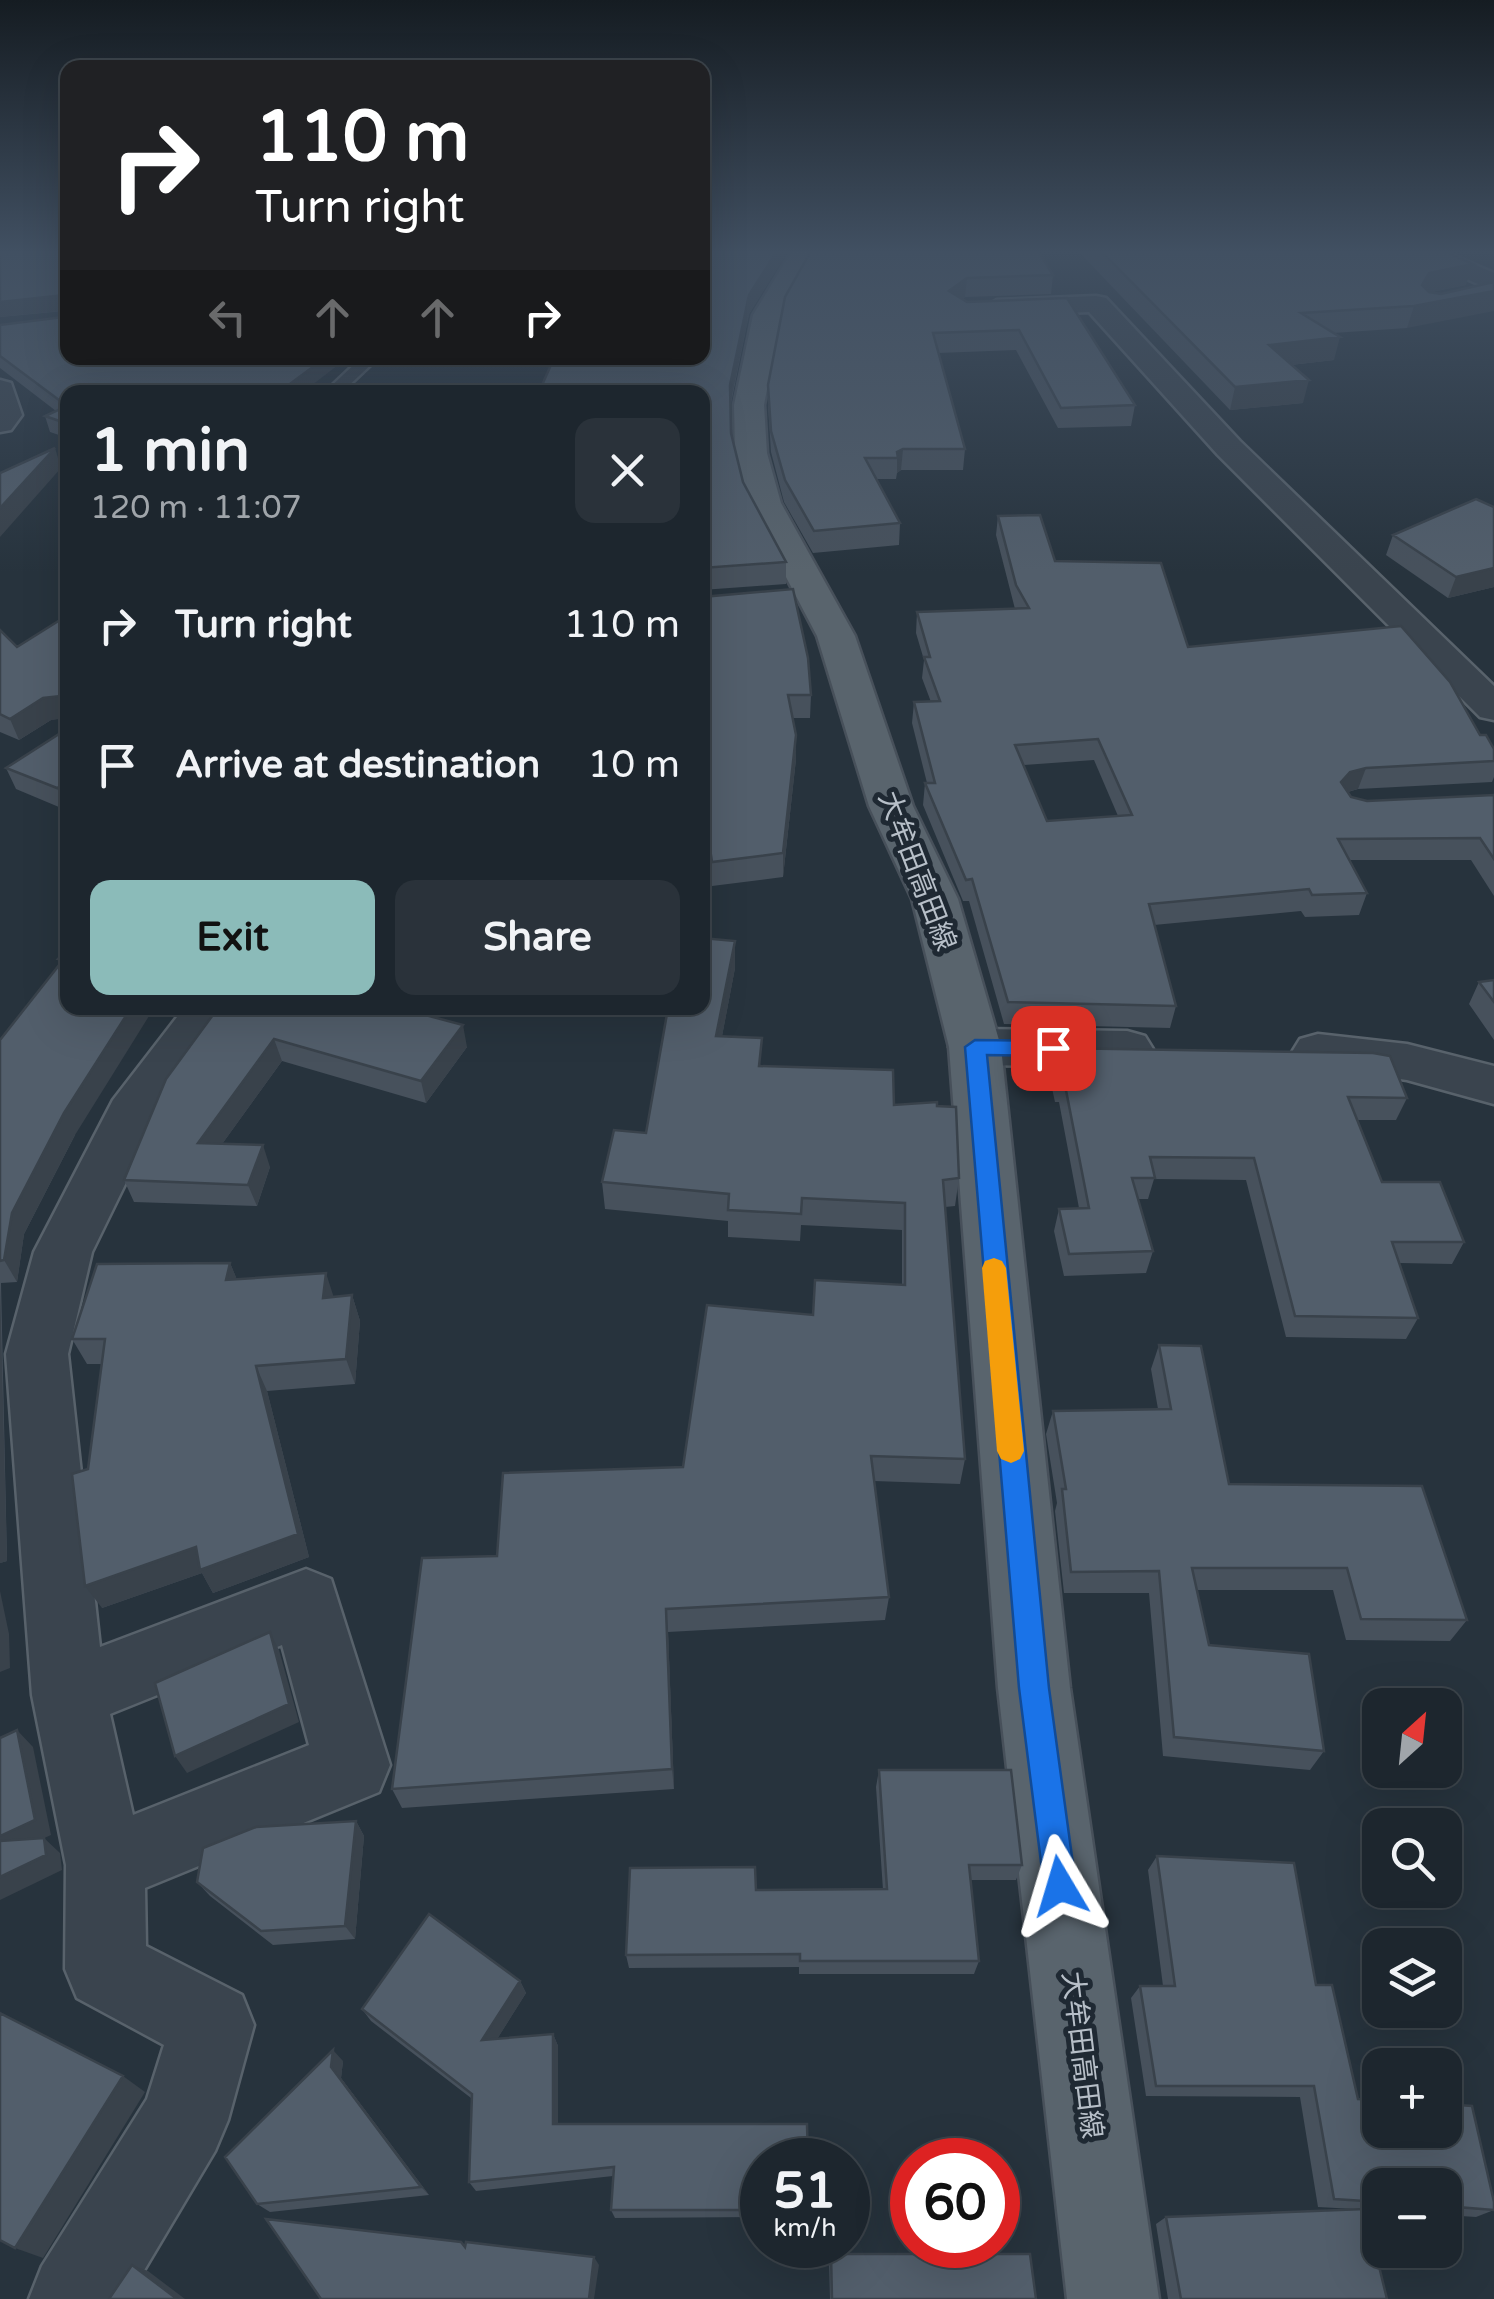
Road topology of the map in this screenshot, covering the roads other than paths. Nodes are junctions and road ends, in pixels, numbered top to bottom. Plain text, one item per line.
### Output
1 (758, 358) edge
2 (1146, 358) edge
3 (362, 365) edge
4 (341, 385) edge
5 (0, 389) edge
6 (0, 423) edge
7 (1494, 708) edge
8 (206, 1015) edge
9 (975, 1047) junction
10 (1170, 1050) edge
11 (1267, 1052) edge
12 (1494, 1086) edge
13 (18, 1358) edge
14 (69, 1694) junction
15 (105, 1865) junction
16 (76, 2299) edge
17 (1113, 2299) edge

1 - 9 main road, 大牟田高田線
2 - 7 street
3 - 4 lane
5 - 6 street
8 - 13 street
9 - 10 street
9 - 17 main road, 大牟田高田線
11 - 12 street
13 - 14 street
14 - 15 street
14 - 15 street
15 - 16 street

